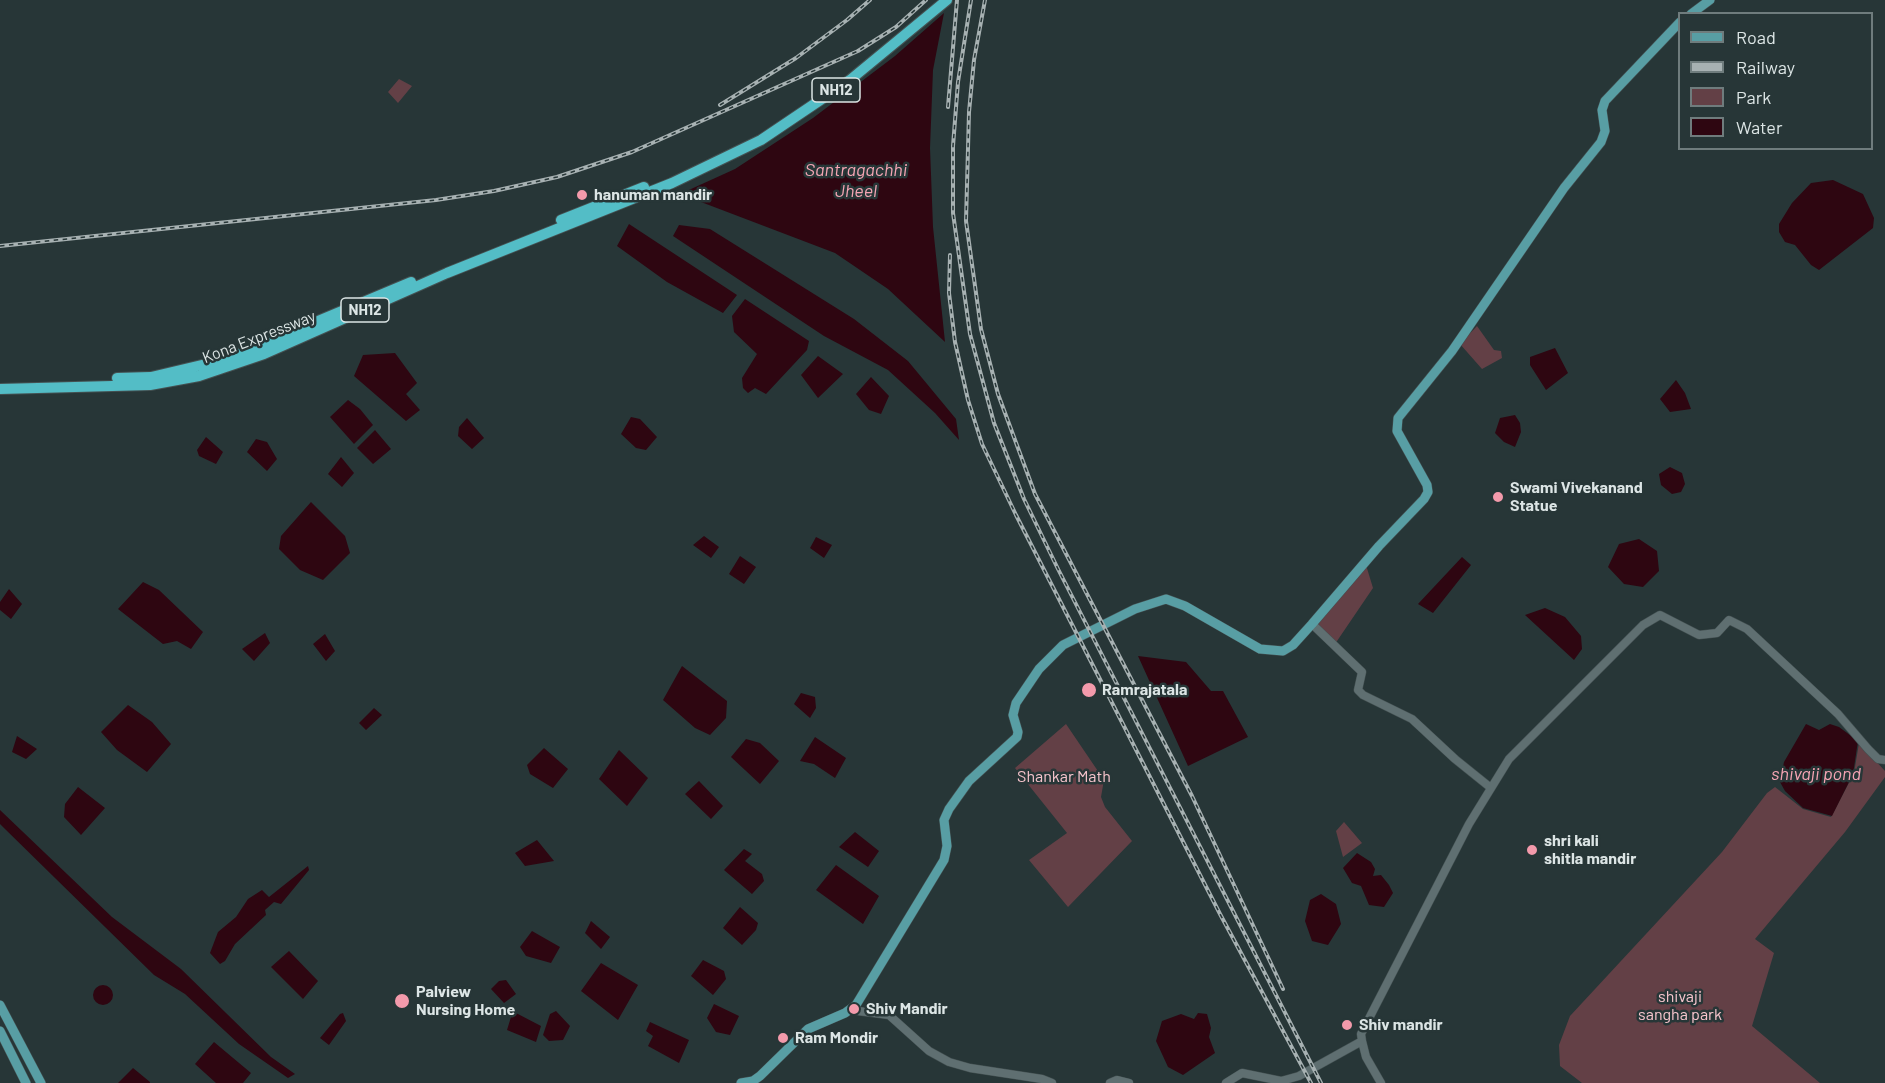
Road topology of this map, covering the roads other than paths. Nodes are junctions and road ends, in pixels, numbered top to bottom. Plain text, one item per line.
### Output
1 (947, 0) edge
2 (1710, 0) edge
3 (1694, 12) edge
4 (1678, 24) edge
5 (713, 163) junction
6 (0, 383) edge
7 (0, 389) edge
8 (1312, 624) junction
9 (1885, 760) edge
10 (1491, 788) junction
11 (0, 1005) edge
12 (850, 1010) junction
13 (0, 1031) edge
14 (1362, 1041) junction
15 (26, 1083) edge
16 (41, 1083) edge
17 (741, 1083) edge
18 (1052, 1083) edge
19 (1110, 1083) edge
20 (1129, 1083) edge
21 (1226, 1083) edge
22 (1381, 1083) edge

1 - 5 highway, Kona Expressway / NH12
2 - 3 main road
4 - 8 main road
5 - 6 highway, Kona Expressway / NH12
5 - 7 highway, Kona Expressway / NH12
8 - 10 street
8 - 12 main road
9 - 10 street
10 - 14 street
11 - 16 main road
12 - 17 main road
12 - 18 street
13 - 15 main road
14 - 21 street
14 - 22 street
19 - 20 street

